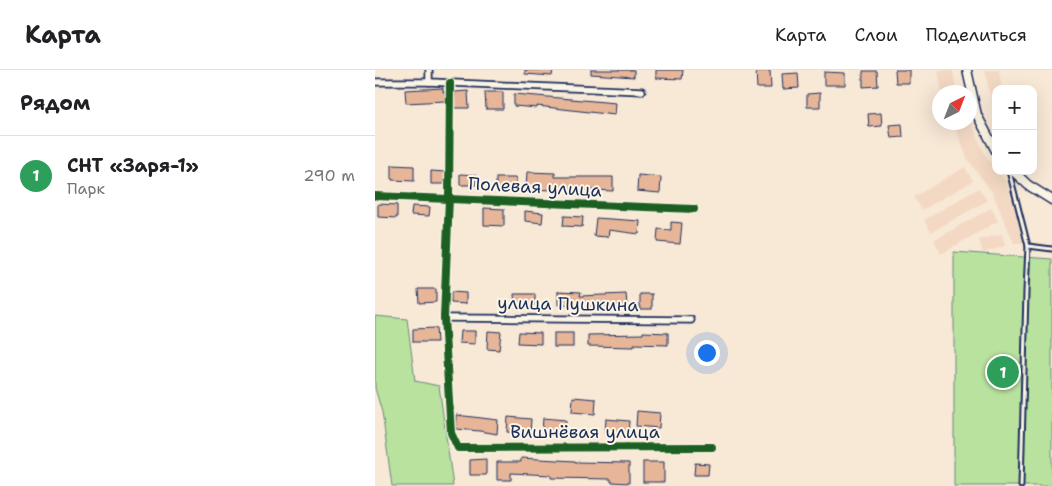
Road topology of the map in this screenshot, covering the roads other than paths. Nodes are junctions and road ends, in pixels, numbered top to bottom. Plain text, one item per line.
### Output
1 (429, 70) edge
2 (967, 70) edge
3 (375, 82) edge
4 (429, 82) junction
5 (450, 83) junction
6 (642, 91) dead end
7 (992, 143) edge
8 (1012, 175) edge
9 (1016, 175) edge
10 (375, 196) edge
11 (449, 198) junction
12 (1052, 200) edge
13 (694, 209) dead end
14 (1029, 246) junction
15 (1052, 249) edge
16 (444, 318) junction
17 (691, 320) dead end
18 (712, 447) dead end
19 (1021, 486) edge

1 - 4 street
2 - 7 street
3 - 4 street
4 - 5 street
5 - 6 street
5 - 11 street
8 - 14 lane
9 - 12 street
10 - 11 street, Полевая улица
11 - 13 street, Полевая улица
11 - 16 street
14 - 15 lane
14 - 19 lane
16 - 17 street, улица Пушкина
16 - 18 street, Вишнёвая улица

